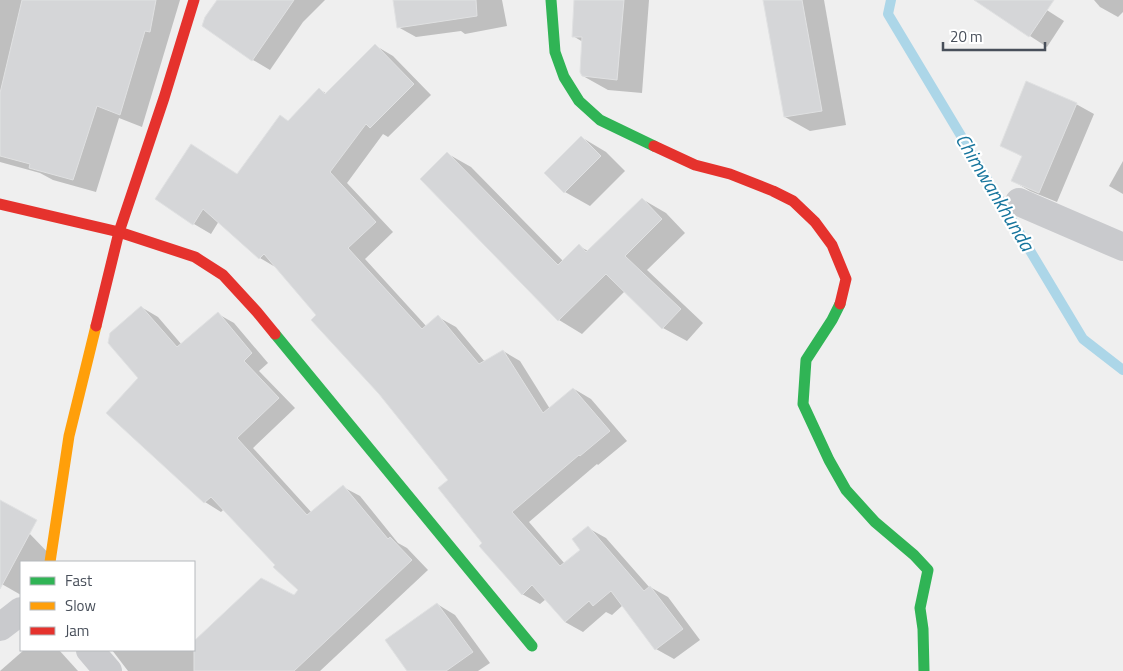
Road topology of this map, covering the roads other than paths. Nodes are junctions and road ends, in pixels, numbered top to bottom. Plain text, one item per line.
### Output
1 (194, 0) edge
2 (551, 0) edge
3 (1019, 202) dead end
4 (0, 204) edge
5 (119, 232) junction
6 (1123, 246) edge
7 (50, 561) edge
8 (20, 613) edge
9 (0, 627) edge
10 (532, 646) dead end
11 (91, 651) edge
12 (108, 671) edge
13 (924, 671) edge

1 - 5 street
2 - 13 street
3 - 6 street
4 - 5 street
5 - 7 street
5 - 10 street
8 - 9 street
11 - 12 street

